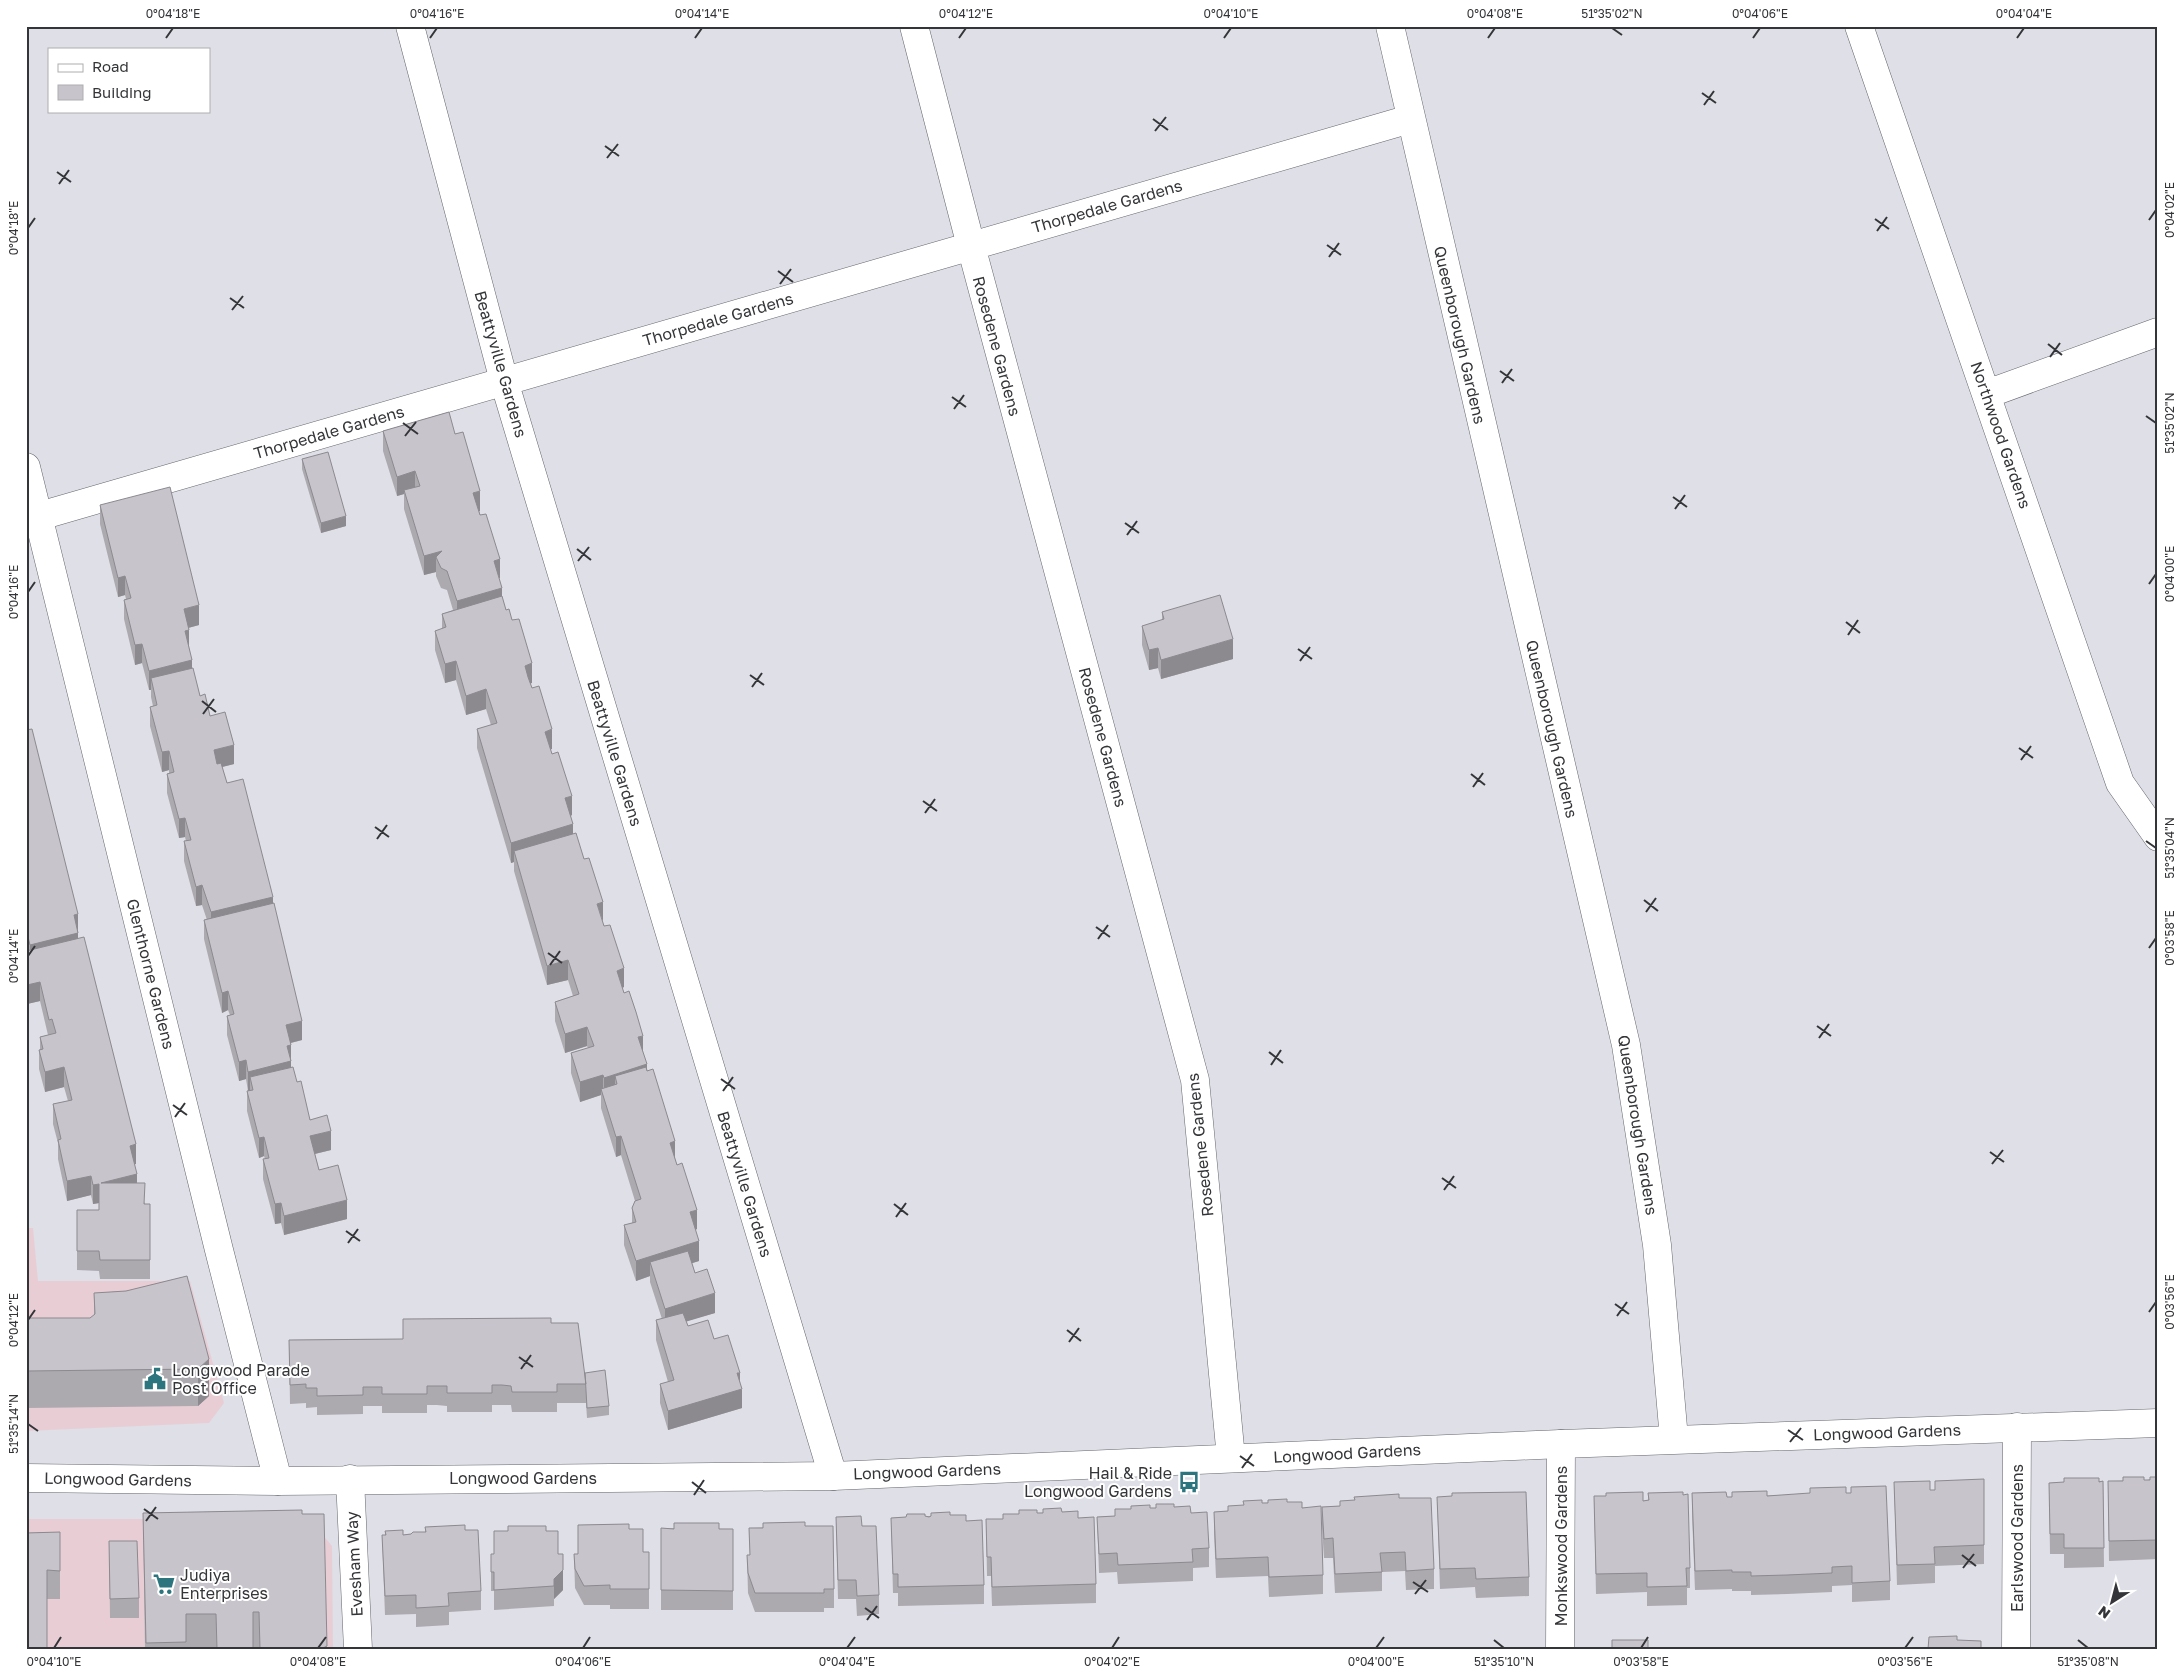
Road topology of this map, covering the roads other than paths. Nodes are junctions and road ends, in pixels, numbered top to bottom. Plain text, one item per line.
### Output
1 (410, 26) edge
2 (914, 26) edge
3 (1390, 26) edge
4 (1859, 26) edge
5 (1410, 119) junction
6 (971, 246) junction
7 (2158, 332) edge
8 (504, 381) junction
9 (1987, 394) junction
10 (26, 467) edge
11 (32, 518) edge
12 (2158, 837) edge
13 (2158, 1423) edge
14 (2018, 1427) junction
15 (1674, 1440) junction
16 (1561, 1444) junction
17 (1231, 1458) junction
18 (833, 1476) junction
19 (26, 1478) edge
20 (350, 1479) junction
21 (278, 1481) junction
22 (358, 1649) edge
23 (1560, 1649) edge
24 (2016, 1649) edge

1 - 8 street, Beattyville Gardens
2 - 6 street, Rosedene Gardens
3 - 5 street, Queenborough Gardens
4 - 9 street, Northwood Gardens
5 - 6 street, Thorpedale Gardens
5 - 15 street, Queenborough Gardens
6 - 8 street, Thorpedale Gardens
6 - 17 street, Rosedene Gardens
7 - 9 street
8 - 11 street, Thorpedale Gardens
8 - 18 street, Beattyville Gardens
9 - 12 street, Northwood Gardens
10 - 11 street, Glenthorne Gardens
11 - 21 street, Glenthorne Gardens
13 - 14 street, Longwood Gardens
14 - 15 street, Longwood Gardens
14 - 24 street, Earlswood Gardens
15 - 16 street, Longwood Gardens
16 - 17 street, Longwood Gardens
16 - 23 street, Monkswood Gardens
17 - 18 street, Longwood Gardens
18 - 20 street, Longwood Gardens
19 - 21 street, Longwood Gardens
20 - 21 street, Longwood Gardens
20 - 22 street, Evesham Way

